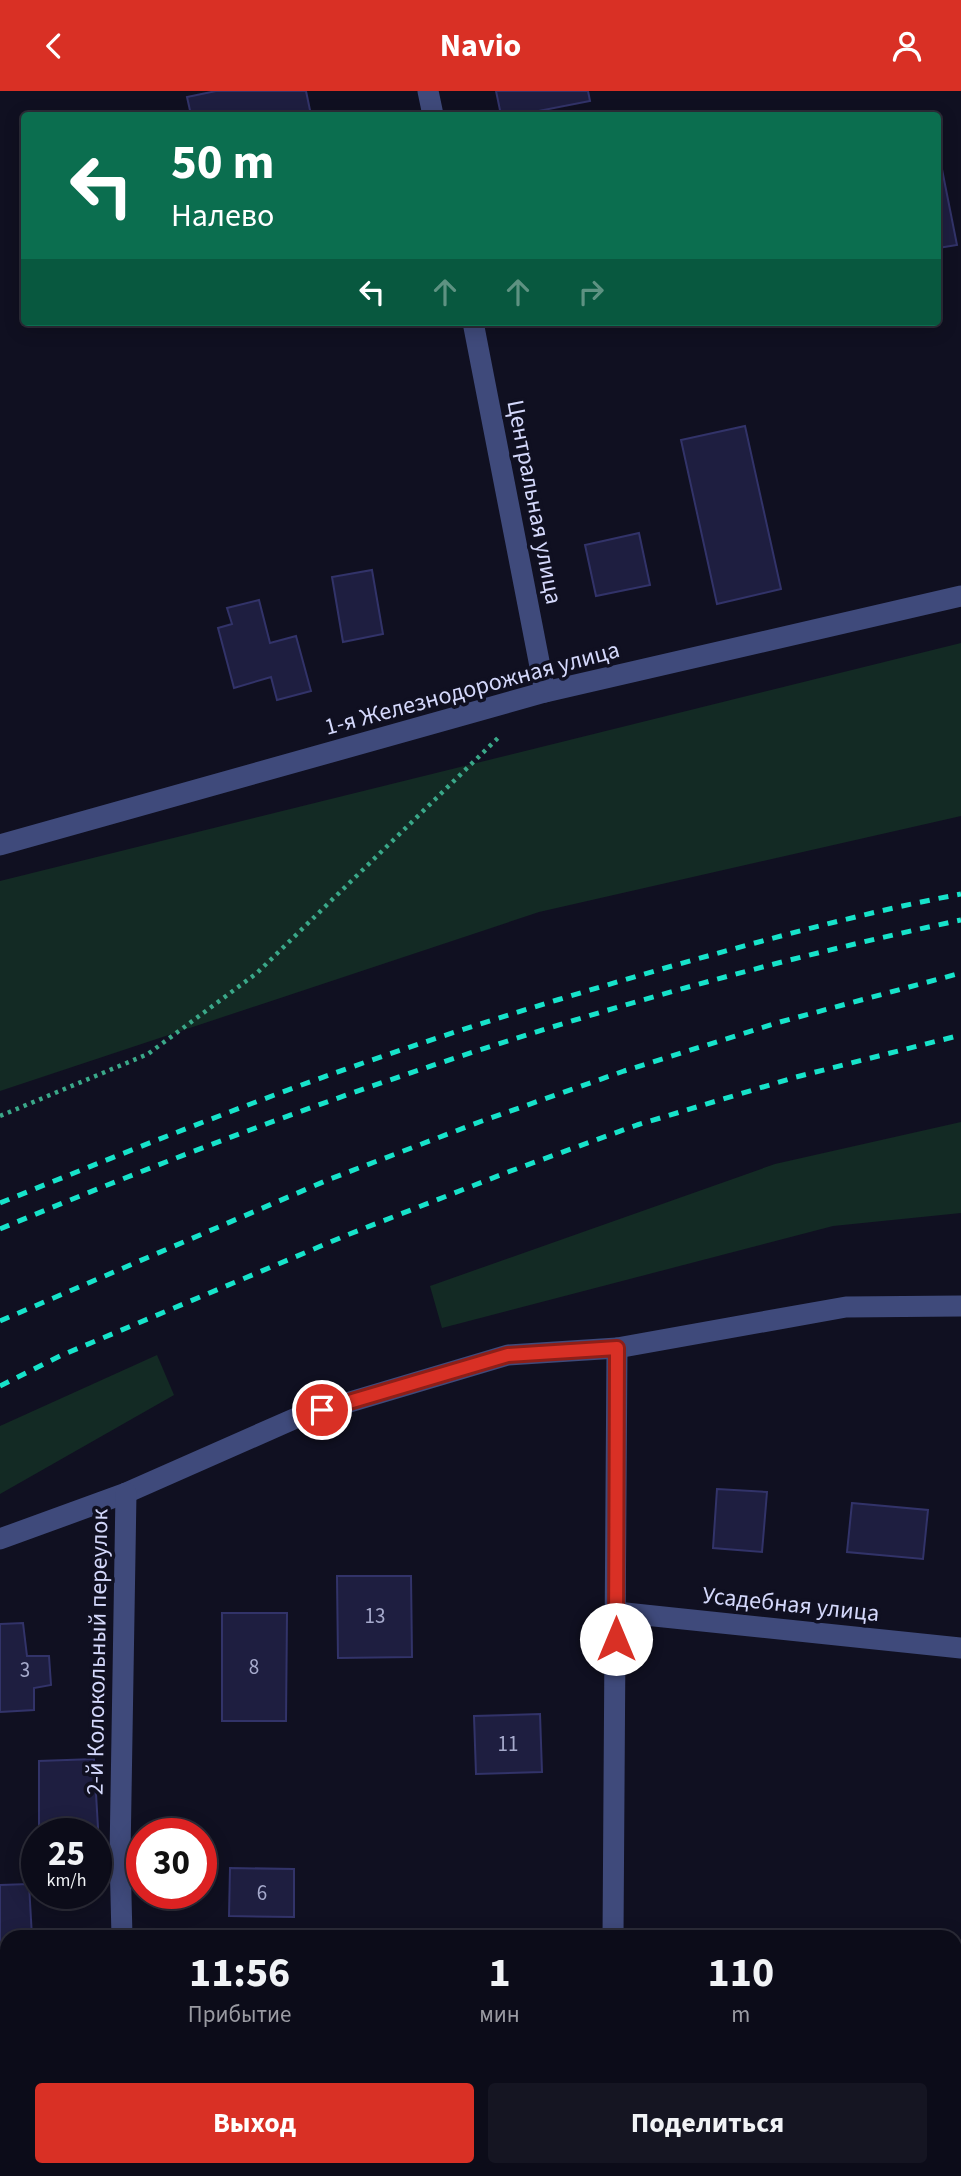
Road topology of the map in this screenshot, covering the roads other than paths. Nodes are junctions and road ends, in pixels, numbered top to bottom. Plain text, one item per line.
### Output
1 (428, 91) edge
2 (432, 112) edge
3 (474, 326) edge
4 (961, 596) edge
5 (545, 692) junction
6 (0, 845) edge
7 (961, 1305) edge
8 (617, 1348) junction
9 (126, 1493) junction
10 (0, 1539) edge
11 (616, 1612) junction
12 (961, 1648) edge
13 (122, 1930) edge
14 (613, 1930) edge

1 - 2 street
3 - 5 street, Центральная улица
4 - 5 street, 1-я Железнодорожная улица
5 - 6 street, 1-я Железнодорожная улица
7 - 8 street
8 - 9 street
8 - 11 street
9 - 10 street
9 - 13 street, 2-й Колокольный переулок
11 - 12 street, Усадебная улица
11 - 14 street

